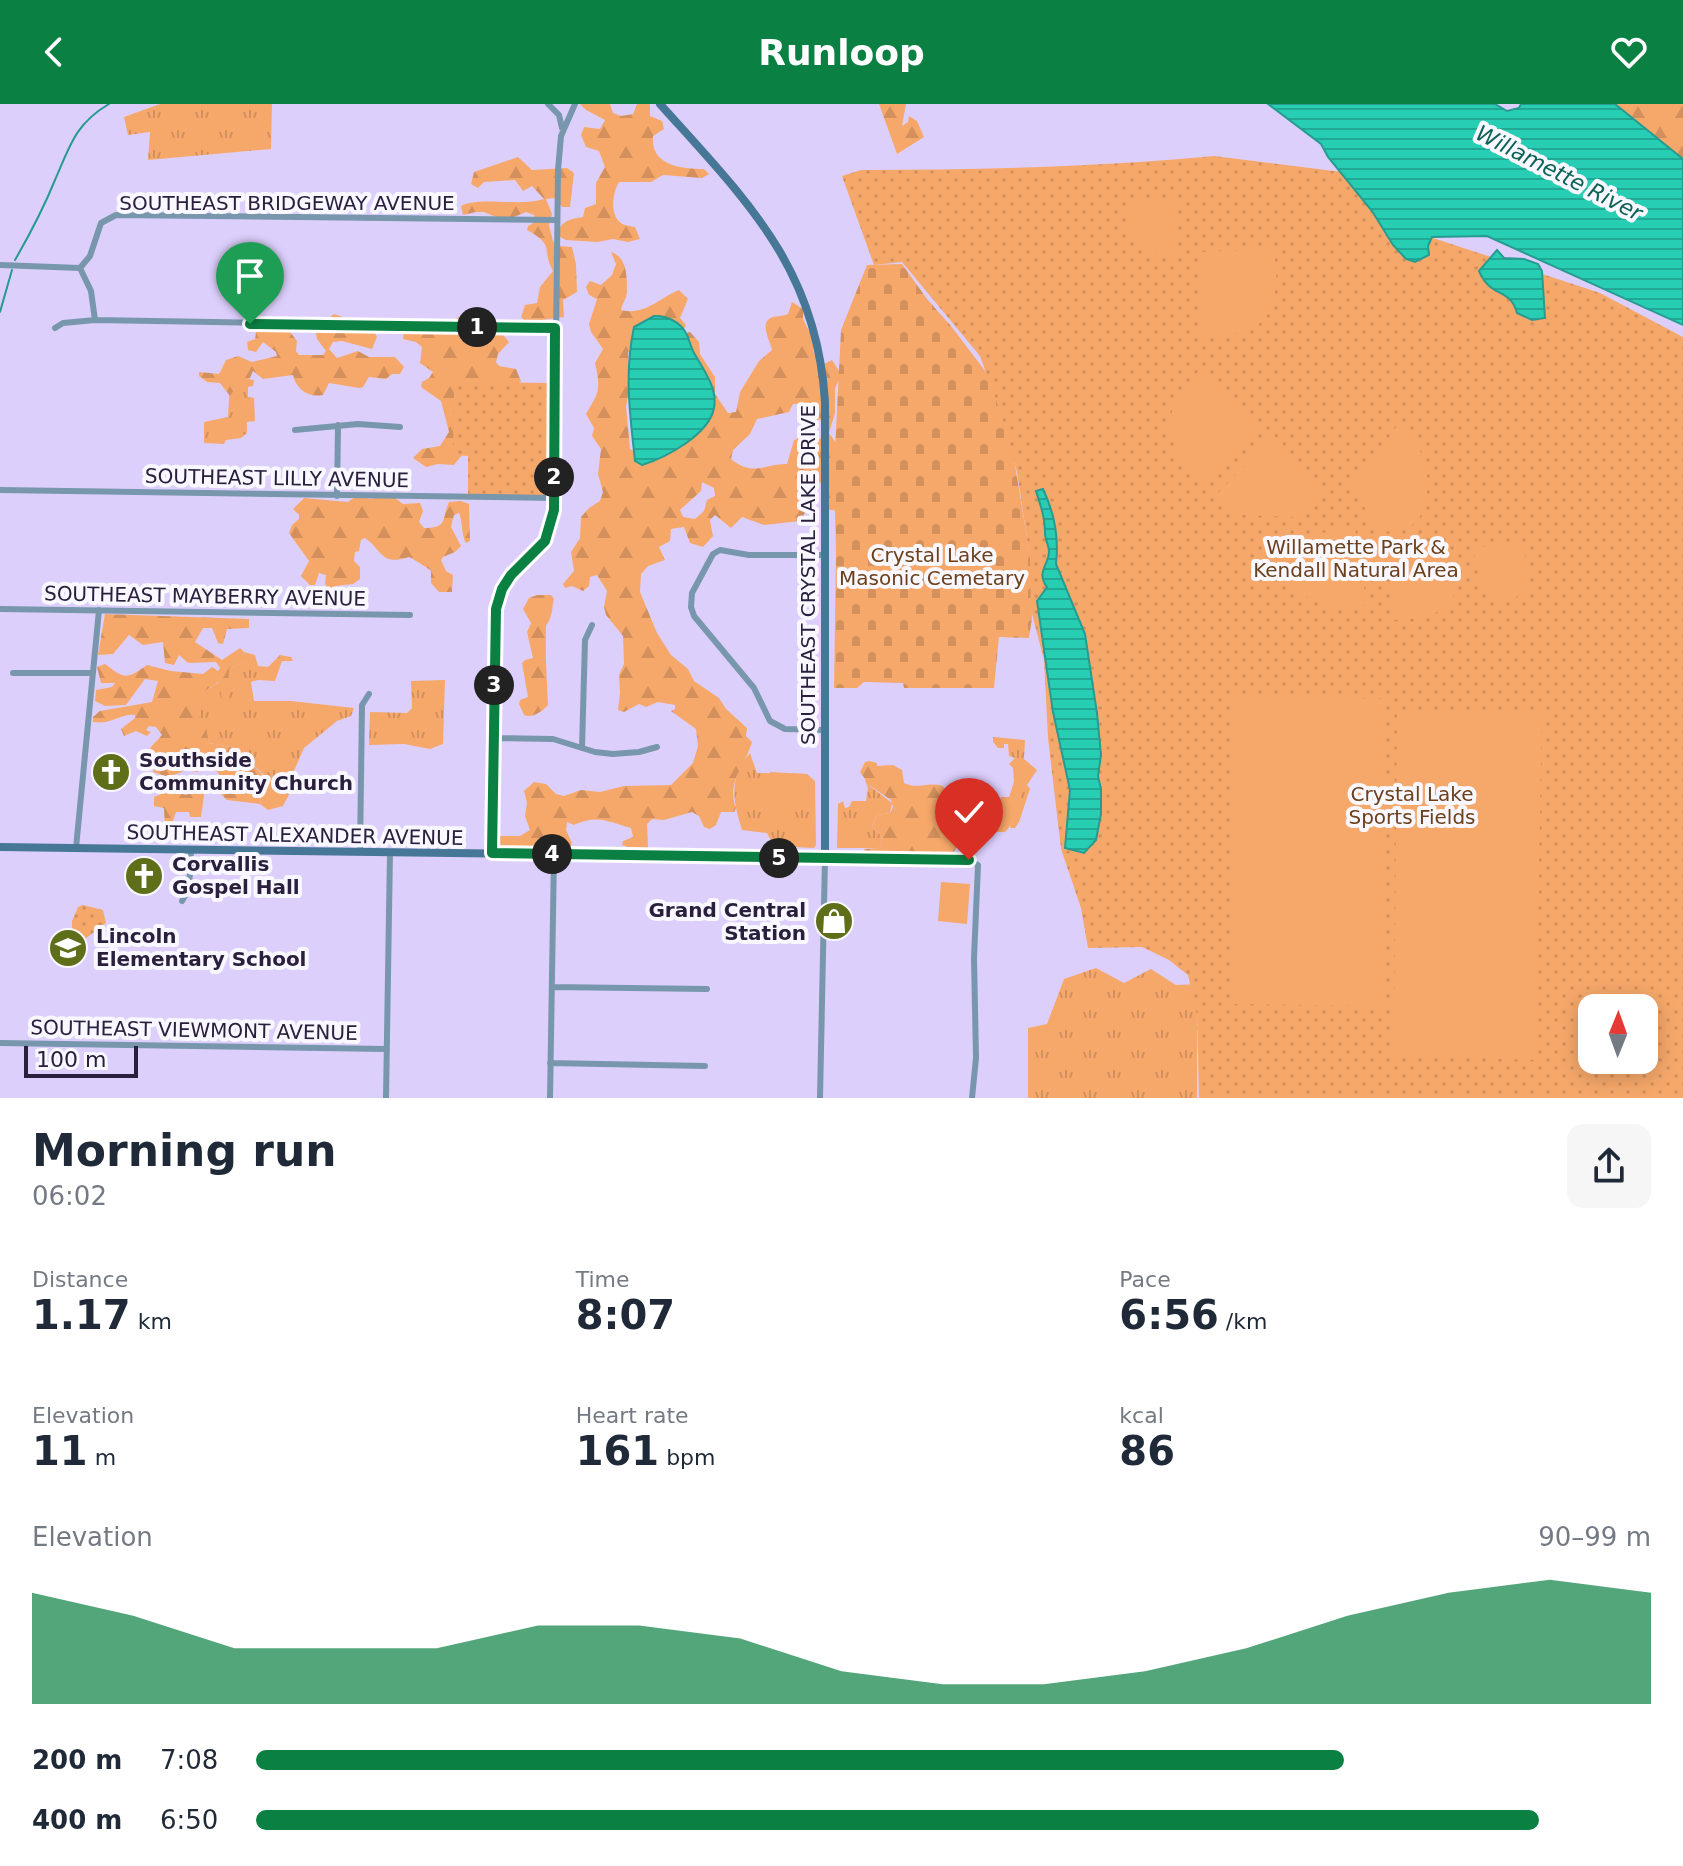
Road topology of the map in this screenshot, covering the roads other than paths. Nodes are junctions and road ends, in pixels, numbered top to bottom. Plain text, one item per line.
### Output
1 (548, 104) edge
2 (575, 104) edge
3 (660, 104) edge
4 (563, 131) junction
5 (557, 220) junction
6 (0, 265) edge
7 (80, 268) junction
8 (95, 320) junction
9 (55, 328) dead end
10 (555, 328) junction
11 (338, 425) junction
12 (400, 427) dead end
13 (295, 430) dead end
14 (0, 490) edge
15 (337, 496) junction
16 (554, 498) junction
17 (824, 555) junction
18 (0, 609) edge
19 (99, 610) junction
20 (410, 615) dead end
21 (592, 625) dead end
22 (13, 673) dead end
23 (93, 673) junction
24 (369, 694) dead end
25 (824, 730) junction
26 (493, 738) junction
27 (657, 747) dead end
28 (582, 748) junction
29 (0, 847) edge
30 (76, 848) junction
31 (191, 851) junction
32 (360, 852) junction
33 (390, 852) junction
34 (492, 853) junction
35 (554, 854) junction
36 (825, 858) junction
37 (182, 901) dead end
38 (552, 987) junction
39 (707, 989) dead end
40 (0, 1043) edge
41 (386, 1049) junction
42 (550, 1063) junction
43 (705, 1066) dead end
44 (386, 1098) edge
45 (550, 1098) edge
46 (820, 1098) edge
47 (972, 1098) edge

1 - 4 street
2 - 4 street
3 - 17 street, SOUTHEAST CRYSTAL LAKE DRIVE
4 - 5 street
5 - 7 street, SOUTHEAST BRIDGEWAY AVENUE
5 - 10 street
6 - 7 street
7 - 8 street
8 - 9 street
8 - 10 street
10 - 16 street
11 - 12 street
11 - 13 street
11 - 15 street
14 - 15 street, SOUTHEAST LILLY AVENUE
15 - 16 street, SOUTHEAST LILLY AVENUE
16 - 26 street
17 - 25 street, SOUTHEAST CRYSTAL LAKE DRIVE
17 - 25 street
18 - 19 street, SOUTHEAST MAYBERRY AVENUE
19 - 20 street, SOUTHEAST MAYBERRY AVENUE
19 - 23 street
21 - 28 street
22 - 23 street
23 - 30 street
24 - 32 street
25 - 36 street, SOUTHEAST CRYSTAL LAKE DRIVE
26 - 28 street
26 - 34 street
27 - 28 street
29 - 30 street, SOUTHEAST ALEXANDER AVENUE
30 - 31 street, SOUTHEAST ALEXANDER AVENUE
31 - 32 street, SOUTHEAST ALEXANDER AVENUE
31 - 37 street
32 - 33 street, SOUTHEAST ALEXANDER AVENUE
33 - 34 street, SOUTHEAST ALEXANDER AVENUE
33 - 41 street
34 - 35 street, SOUTHEAST ALEXANDER AVENUE
35 - 36 street, SOUTHEAST ALEXANDER AVENUE
35 - 38 street
36 - 46 street, SOUTHEAST CRYSTAL LAKE DRIVE
36 - 47 street, SOUTHEAST ALEXANDER AVENUE
38 - 39 street
38 - 42 street
40 - 41 street, SOUTHEAST VIEWMONT AVENUE
41 - 44 street
42 - 43 street
42 - 45 street

